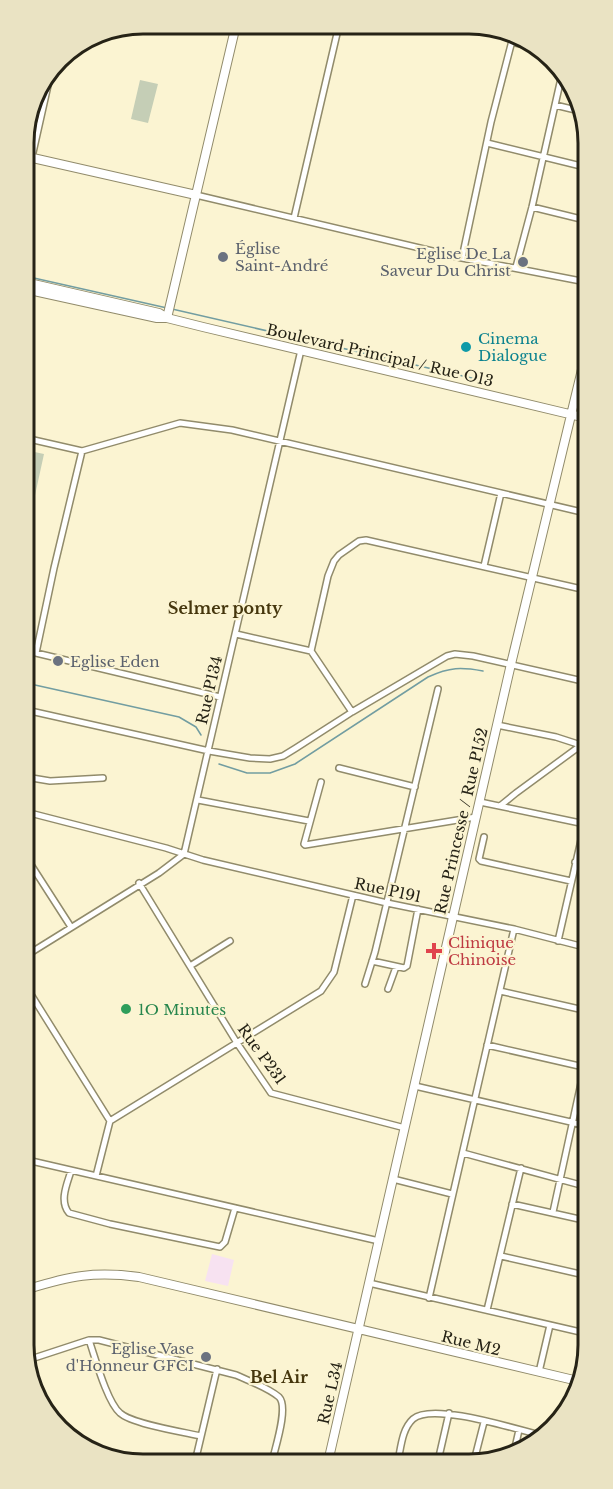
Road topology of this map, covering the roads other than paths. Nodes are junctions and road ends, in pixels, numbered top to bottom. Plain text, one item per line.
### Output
1 (337, 34) edge
2 (234, 35) edge
3 (512, 43) edge
4 (560, 83) edge
5 (42, 104) edge
6 (555, 105) junction
7 (573, 109) edge
8 (35, 130) edge
9 (487, 143) junction
10 (544, 156) junction
11 (35, 158) edge
12 (578, 165) edge
13 (196, 195) junction
14 (532, 207) junction
15 (294, 218) junction
16 (578, 218) edge
17 (462, 258) junction
18 (516, 267) junction
19 (578, 280) edge
20 (35, 284) edge
21 (35, 292) edge
22 (167, 318) junction
23 (302, 350) junction
24 (578, 386) edge
25 (571, 414) junction
26 (578, 416) edge
27 (35, 440) edge
28 (279, 442) junction
29 (82, 451) junction
30 (501, 494) junction
31 (548, 504) junction
32 (578, 511) edge
33 (484, 566) junction
34 (531, 577) junction
35 (578, 588) edge
36 (236, 634) junction
37 (311, 651) junction
38 (511, 664) junction
39 (578, 680) edge
40 (438, 689) dead end
41 (220, 697) junction
42 (35, 712) edge
43 (352, 712) junction
44 (497, 725) junction
45 (578, 745) edge
46 (209, 750) junction
47 (578, 751) edge
48 (339, 768) dead end
49 (34, 778) edge
50 (103, 778) dead end
51 (321, 782) dead end
52 (415, 787) junction
53 (198, 800) junction
54 (480, 802) junction
55 (501, 806) junction
56 (34, 814) edge
57 (476, 817) junction
58 (309, 821) junction
59 (578, 822) edge
60 (404, 828) junction
61 (484, 837) dead end
62 (578, 851) edge
63 (184, 854) junction
64 (575, 862) junction
65 (578, 863) edge
66 (34, 870) edge
67 (570, 881) junction
68 (139, 883) junction
69 (352, 895) junction
70 (387, 903) junction
71 (418, 909) junction
72 (453, 916) junction
73 (71, 927) junction
74 (513, 929) junction
75 (558, 940) junction
76 (230, 941) dead end
77 (578, 945) edge
78 (34, 950) edge
79 (372, 961) junction
80 (190, 966) junction
81 (396, 968) junction
82 (364, 984) dead end
83 (388, 989) dead end
84 (500, 991) junction
85 (34, 1000) edge
86 (578, 1009) edge
87 (237, 1043) junction
88 (487, 1046) junction
89 (578, 1066) edge
90 (415, 1086) junction
91 (474, 1100) junction
92 (578, 1102) edge
93 (110, 1121) junction
94 (573, 1123) junction
95 (578, 1124) edge
96 (405, 1128) junction
97 (463, 1153) junction
98 (34, 1162) edge
99 (521, 1168) junction
100 (71, 1171) junction
101 (96, 1176) junction
102 (393, 1179) junction
103 (560, 1180) junction
104 (578, 1184) edge
105 (452, 1194) junction
106 (512, 1204) junction
107 (235, 1208) junction
108 (553, 1212) junction
109 (578, 1218) edge
110 (379, 1241) junction
111 (501, 1256) junction
112 (578, 1274) edge
113 (369, 1283) junction
114 (34, 1287) edge
115 (429, 1298) junction
116 (487, 1310) junction
117 (550, 1325) junction
118 (358, 1330) junction
119 (578, 1332) edge
120 (89, 1340) junction
121 (35, 1358) edge
122 (217, 1369) junction
123 (539, 1372) junction
124 (573, 1380) edge
125 (449, 1413) junction
126 (484, 1422) junction
127 (519, 1430) junction
128 (534, 1433) edge
129 (201, 1436) junction
130 (516, 1444) edge
131 (197, 1454) edge
132 (274, 1454) edge
133 (330, 1454) edge
134 (399, 1454) edge
135 (440, 1454) edge
136 (476, 1454) edge

1 - 15 street
2 - 13 street
3 - 9 street
4 - 6 street
5 - 8 street
6 - 7 street
6 - 10 street
9 - 10 street
9 - 17 street
10 - 12 street
10 - 14 street
11 - 13 street
13 - 15 street
13 - 22 street
14 - 16 street
14 - 18 street
15 - 17 street
17 - 18 street
18 - 19 street
20 - 22 street, Boulevard Principal / Rue O13
21 - 22 street, Boulevard Principal / Rue O13
22 - 23 street, Boulevard Principal / Rue O13
23 - 25 street, Boulevard Principal / Rue O13
23 - 28 street, Rue P134
24 - 25 street, Rue Princesse / Rue P152
25 - 26 street, Boulevard Principal / Rue O13
25 - 31 street, Rue Princesse / Rue P152
27 - 29 street
28 - 29 street
28 - 30 street
28 - 36 street, Rue P134
29 - 41 street
30 - 31 street
30 - 33 street
31 - 32 street
31 - 34 street, Rue Princesse / Rue P152
33 - 34 street
33 - 37 street
34 - 35 street
34 - 38 street, Rue Princesse / Rue P152
36 - 37 street
36 - 41 street, Rue P134
37 - 43 street
38 - 39 street
38 - 43 street
38 - 44 street, Rue Princesse / Rue P152
40 - 52 street
41 - 46 street, Rue P134
42 - 46 street
43 - 46 street
44 - 45 street
44 - 54 street, Rue Princesse / Rue P152
46 - 53 street, Rue P134
47 - 55 street
48 - 52 street
49 - 50 street
51 - 58 street
52 - 60 street
53 - 58 street
53 - 63 street, Rue P134
54 - 55 street
54 - 57 street, Rue Princesse / Rue P152
55 - 59 street
56 - 63 street, Rue P191
57 - 60 street
57 - 72 street, Rue Princesse / Rue P152
58 - 60 street
60 - 70 street
61 - 67 street
62 - 64 street
63 - 68 street
63 - 69 street, Rue P191
64 - 65 street
64 - 67 street
66 - 73 street
67 - 75 street
68 - 73 street
68 - 80 street, Rue P231
69 - 70 street, Rue P191
69 - 87 street
70 - 71 street, Rue P191
70 - 79 street
71 - 72 street, Rue P191
71 - 81 street
72 - 74 street, Rue P191
72 - 90 street, Rue Princesse / Rue P152
73 - 78 street
74 - 75 street, Rue P191
74 - 84 street
75 - 77 street, Rue P191
76 - 80 street
79 - 81 street
79 - 82 street
80 - 87 street, Rue P231
81 - 83 street
84 - 86 street
84 - 88 street
85 - 93 street
87 - 93 street
87 - 96 street, Rue P231
88 - 89 street
88 - 91 street
90 - 91 street
90 - 96 street, Rue Princesse / Rue P152
91 - 94 street
91 - 97 street
92 - 94 street
93 - 101 street
94 - 95 street
94 - 103 street
96 - 102 street, Rue Princesse / Rue P152
97 - 99 street
97 - 105 street
98 - 100 street
99 - 103 street
99 - 106 street
100 - 101 street
100 - 107 street
101 - 107 street
102 - 105 street
102 - 110 street, Rue Princesse / Rue P152
103 - 104 street
103 - 108 street
105 - 115 street
106 - 108 street
106 - 111 street
107 - 110 street
108 - 109 street
110 - 113 street, Rue Princesse / Rue P152
111 - 112 street
111 - 116 street
113 - 115 street
113 - 118 street, Rue Princesse / Rue P152
114 - 118 street, Rue M2
115 - 116 street
116 - 117 street
117 - 119 street
117 - 123 street
118 - 123 street, Rue M2
118 - 133 street, Rue L34
120 - 121 street
120 - 122 street
120 - 129 street
122 - 129 street
122 - 132 street
123 - 124 street, Rue M2
125 - 126 street
125 - 134 street
125 - 135 street
126 - 127 street
126 - 136 street
127 - 128 street
127 - 130 street
129 - 131 street

